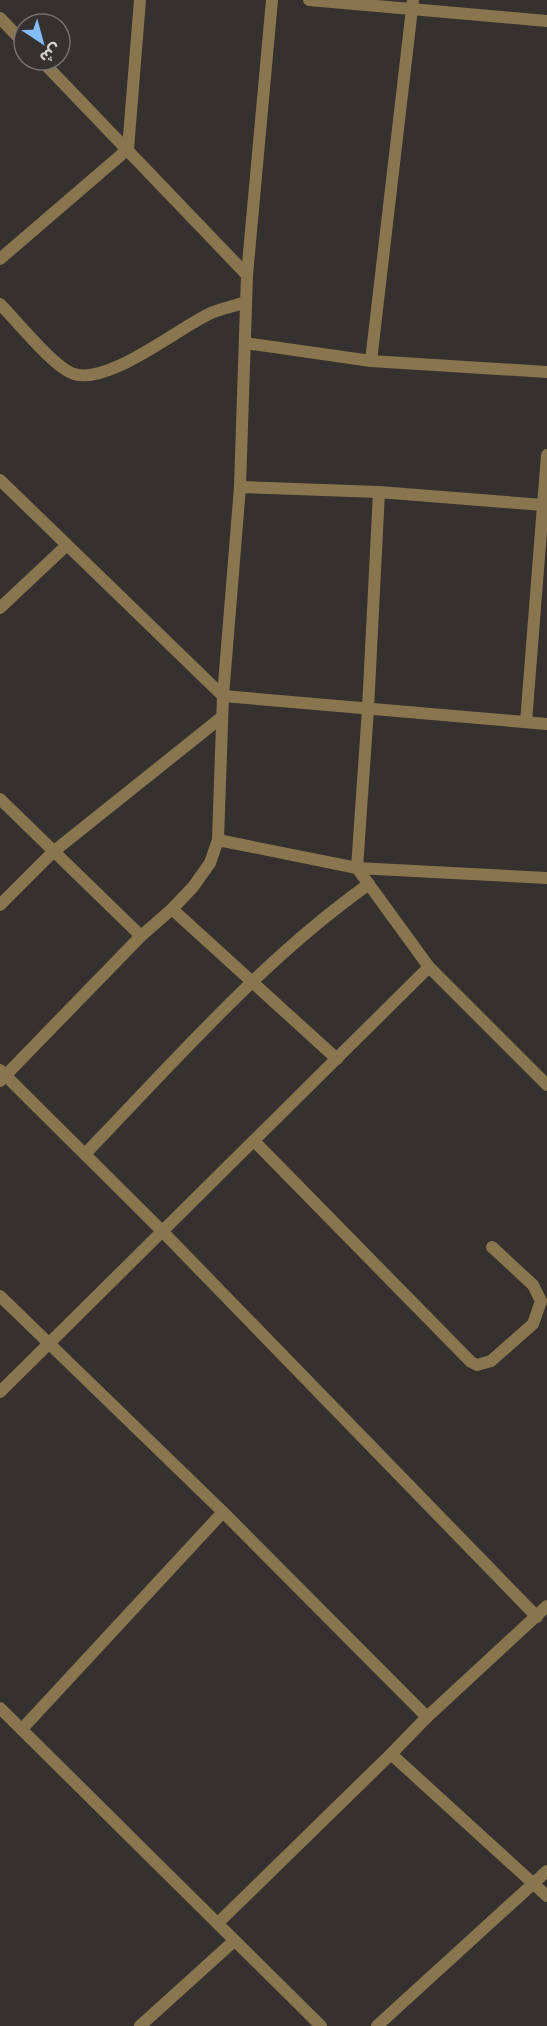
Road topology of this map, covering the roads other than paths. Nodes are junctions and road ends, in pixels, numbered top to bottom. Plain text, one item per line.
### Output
1 (140, 0) edge
2 (272, 0) edge
3 (309, 0) edge
4 (412, 4) edge
5 (0, 18) edge
6 (547, 21) edge
7 (12, 30) edge
8 (53, 72) edge
9 (128, 149) junction
10 (0, 259) edge
11 (247, 275) junction
12 (246, 302) junction
13 (0, 304) edge
14 (245, 343) junction
15 (371, 361) junction
16 (547, 372) edge
17 (547, 455) edge
18 (0, 480) edge
19 (240, 487) junction
20 (379, 492) junction
21 (543, 504) junction
22 (67, 545) junction
23 (0, 608) edge
24 (223, 696) junction
25 (368, 708) junction
26 (222, 717) junction
27 (526, 722) junction
28 (547, 724) edge
29 (0, 799) edge
30 (218, 840) junction
31 (53, 852) junction
32 (357, 868) junction
33 (547, 878) edge
34 (369, 884) junction
35 (0, 905) edge
36 (172, 909) junction
37 (141, 936) junction
38 (429, 967) junction
39 (252, 981) junction
40 (337, 1059) junction
41 (2, 1076) edge
42 (547, 1085) edge
43 (254, 1141) junction
44 (85, 1154) junction
45 (163, 1232) junction
46 (492, 1247) dead end
47 (0, 1296) edge
48 (49, 1341) junction
49 (0, 1392) edge
50 (223, 1512) junction
51 (547, 1606) edge
52 (537, 1617) junction
53 (0, 1708) edge
54 (427, 1717) junction
55 (22, 1729) junction
56 (391, 1754) junction
57 (547, 1871) edge
58 (534, 1884) junction
59 (547, 1896) edge
60 (218, 1923) junction
61 (234, 1941) junction
62 (140, 2026) edge
63 (321, 2026) edge
64 (377, 2026) edge

1 - 9 street
2 - 11 street
3 - 4 street
4 - 6 street
4 - 15 street
5 - 7 street
8 - 9 street
9 - 10 street
9 - 11 street
11 - 12 street
12 - 13 street
12 - 14 street
14 - 15 street
14 - 19 street
15 - 16 street
17 - 21 street
18 - 22 street
19 - 20 street
19 - 24 street
20 - 21 street
20 - 25 street
21 - 27 street
22 - 23 street
22 - 24 street
24 - 25 street
24 - 26 street
25 - 27 street
25 - 32 street
26 - 30 street
26 - 31 street
27 - 28 street
29 - 31 street
30 - 32 street
30 - 36 street
31 - 35 street
31 - 37 street
32 - 33 street
32 - 34 street
34 - 38 street
34 - 39 street
36 - 37 street
36 - 39 street
37 - 41 street
38 - 40 street
38 - 42 street
39 - 40 street
39 - 44 street
40 - 43 street
41 - 44 street
43 - 45 street
43 - 46 street
44 - 45 street
45 - 48 street
45 - 52 street
47 - 48 street
48 - 49 street
48 - 50 street
50 - 54 street
50 - 55 street
51 - 52 street
52 - 54 street
53 - 55 street
54 - 56 street
55 - 60 street
56 - 58 street
56 - 60 street
57 - 58 street
58 - 59 street
58 - 64 street
60 - 61 street
61 - 62 street
61 - 63 street

